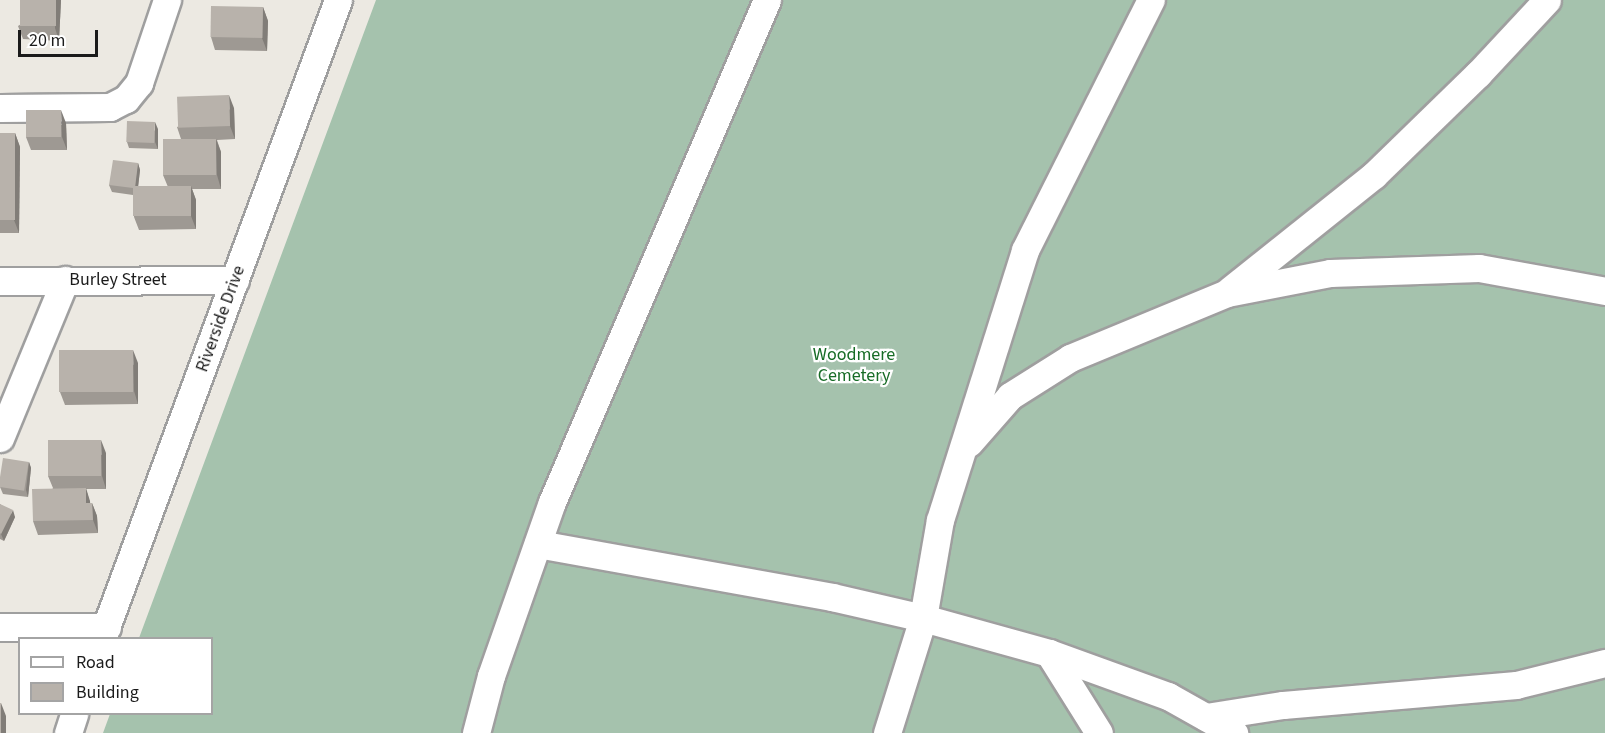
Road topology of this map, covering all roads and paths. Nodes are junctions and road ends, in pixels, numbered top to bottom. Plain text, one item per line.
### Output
1 (167, 0) edge
2 (338, 0) edge
3 (768, 0) edge
4 (1151, 0) edge
5 (1547, 0) edge
6 (0, 108) edge
7 (65, 280) junction
8 (235, 280) junction
9 (0, 281) edge
10 (1605, 291) edge
11 (1227, 292) junction
12 (0, 438) edge
13 (962, 451) junction
14 (538, 544) junction
15 (923, 618) junction
16 (0, 627) edge
17 (104, 633) edge
18 (1049, 653) junction
19 (1605, 663) edge
20 (74, 715) edge
21 (1206, 717) junction
22 (68, 733) edge
23 (476, 733) edge
24 (887, 733) edge
25 (1098, 733) edge
26 (1234, 733) edge

1 - 6 street
2 - 8 street, Riverside Drive
3 - 14 street
4 - 13 street
5 - 11 street
7 - 8 street, Burley Street
7 - 9 street, Burley Street
7 - 12 street
8 - 17 street, Riverside Drive
10 - 11 street
11 - 13 street
13 - 15 street
14 - 15 street
14 - 23 street
15 - 18 street
15 - 24 street
16 - 17 street
18 - 21 street
18 - 25 street
19 - 21 street
20 - 22 street
21 - 26 street

